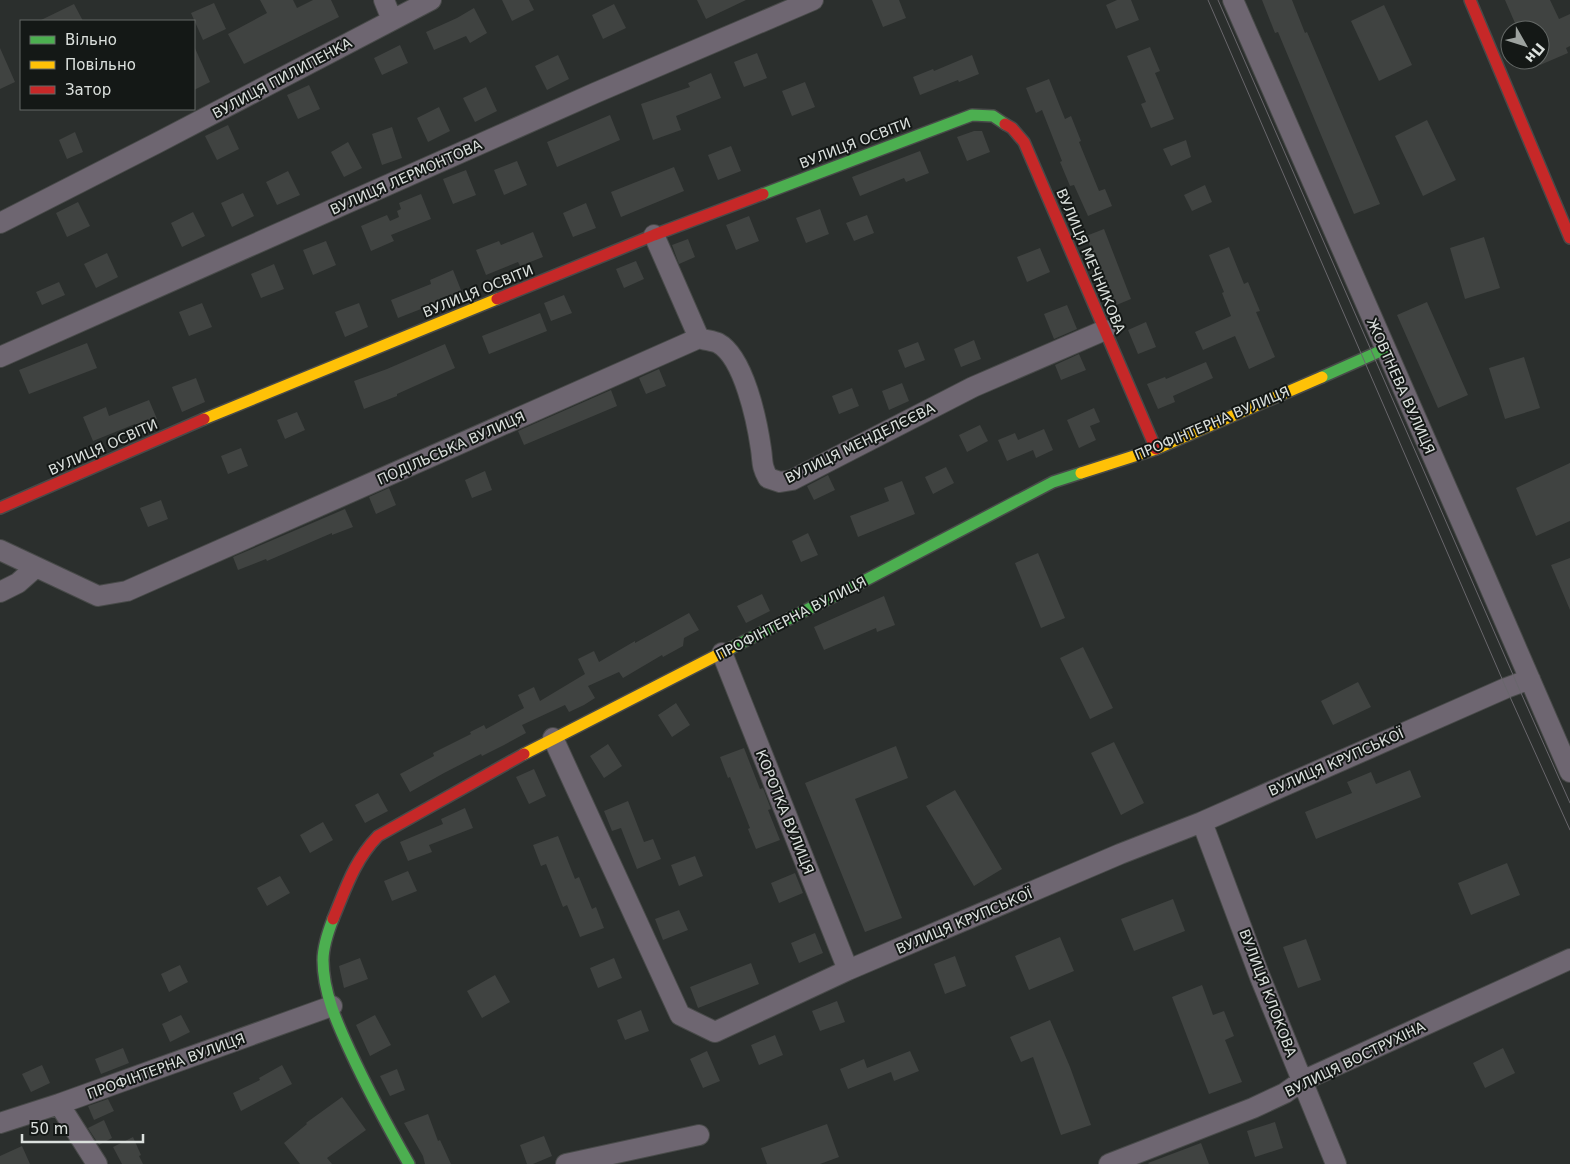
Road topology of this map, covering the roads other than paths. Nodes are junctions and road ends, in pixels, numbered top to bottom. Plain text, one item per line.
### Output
1 (384, 0) edge
2 (431, 0) edge
3 (813, 0) edge
4 (1233, 0) edge
5 (1470, 0) edge
6 (392, 20) junction
7 (972, 115) joint
8 (0, 223) edge
9 (654, 236) junction
10 (1570, 238) edge
11 (1105, 330) junction
12 (699, 338) junction
13 (1385, 349) junction
14 (0, 357) edge
15 (1156, 449) junction
16 (0, 508) edge
17 (0, 550) edge
18 (35, 568) junction
19 (0, 592) edge
20 (722, 653) junction
21 (1530, 679) junction
22 (553, 738) junction
23 (1570, 772) edge
24 (1202, 822) junction
25 (1570, 959) edge
26 (848, 970) junction
27 (333, 1010) junction
28 (1302, 1081) junction
29 (59, 1104) junction
30 (0, 1123) edge
31 (699, 1135) dead end
32 (97, 1164) edge
33 (409, 1164) edge
34 (566, 1164) edge
35 (1109, 1164) edge
36 (1336, 1164) edge

1 - 6 street
2 - 6 street, ВУЛИЦЯ ПИЛИПЕНКА
3 - 14 street, ВУЛИЦЯ ЛЕРМОНТОВА
4 - 13 street, ЖОВТНЕВА ВУЛИЦЯ
5 - 10 street
6 - 8 street, ВУЛИЦЯ ПИЛИПЕНКА
7 - 9 street, ВУЛИЦЯ ОСВІТИ
7 - 11 street, ВУЛИЦЯ МЕЧНИКОВА
9 - 12 street
9 - 16 street, ВУЛИЦЯ ОСВІТИ
11 - 12 street, ВУЛИЦЯ МЕНДЕЛЄЄВА
11 - 15 street, ВУЛИЦЯ МЕЧНИКОВА
12 - 18 street, ПОДІЛЬСЬКА ВУЛИЦЯ
13 - 15 street, ПРОФІНТЕРНА ВУЛИЦЯ
13 - 21 street, ЖОВТНЕВА ВУЛИЦЯ
15 - 20 street, ПРОФІНТЕРНА ВУЛИЦЯ
17 - 18 street
18 - 19 street
20 - 22 street, ПРОФІНТЕРНА ВУЛИЦЯ
20 - 26 street, КОРОТКА ВУЛИЦЯ
21 - 23 street, ЖОВТНЕВА ВУЛИЦЯ
21 - 24 street, ВУЛИЦЯ КРУПСЬКОЇ
22 - 26 street, ВУЛИЦЯ КРУПСЬКОЇ
22 - 27 street, ПРОФІНТЕРНА ВУЛИЦЯ
24 - 26 street, ВУЛИЦЯ КРУПСЬКОЇ
24 - 28 street, ВУЛИЦЯ КЛОКОВА
25 - 28 street, ВУЛИЦЯ ВОСТРУХІНА
27 - 29 street, ПРОФІНТЕРНА ВУЛИЦЯ
27 - 33 street
28 - 35 street, ВУЛИЦЯ ВОСТРУХІНА
28 - 36 street, ВУЛИЦЯ КЛОКОВА
29 - 30 street, ПРОФІНТЕРНА ВУЛИЦЯ
29 - 32 street
31 - 34 street

